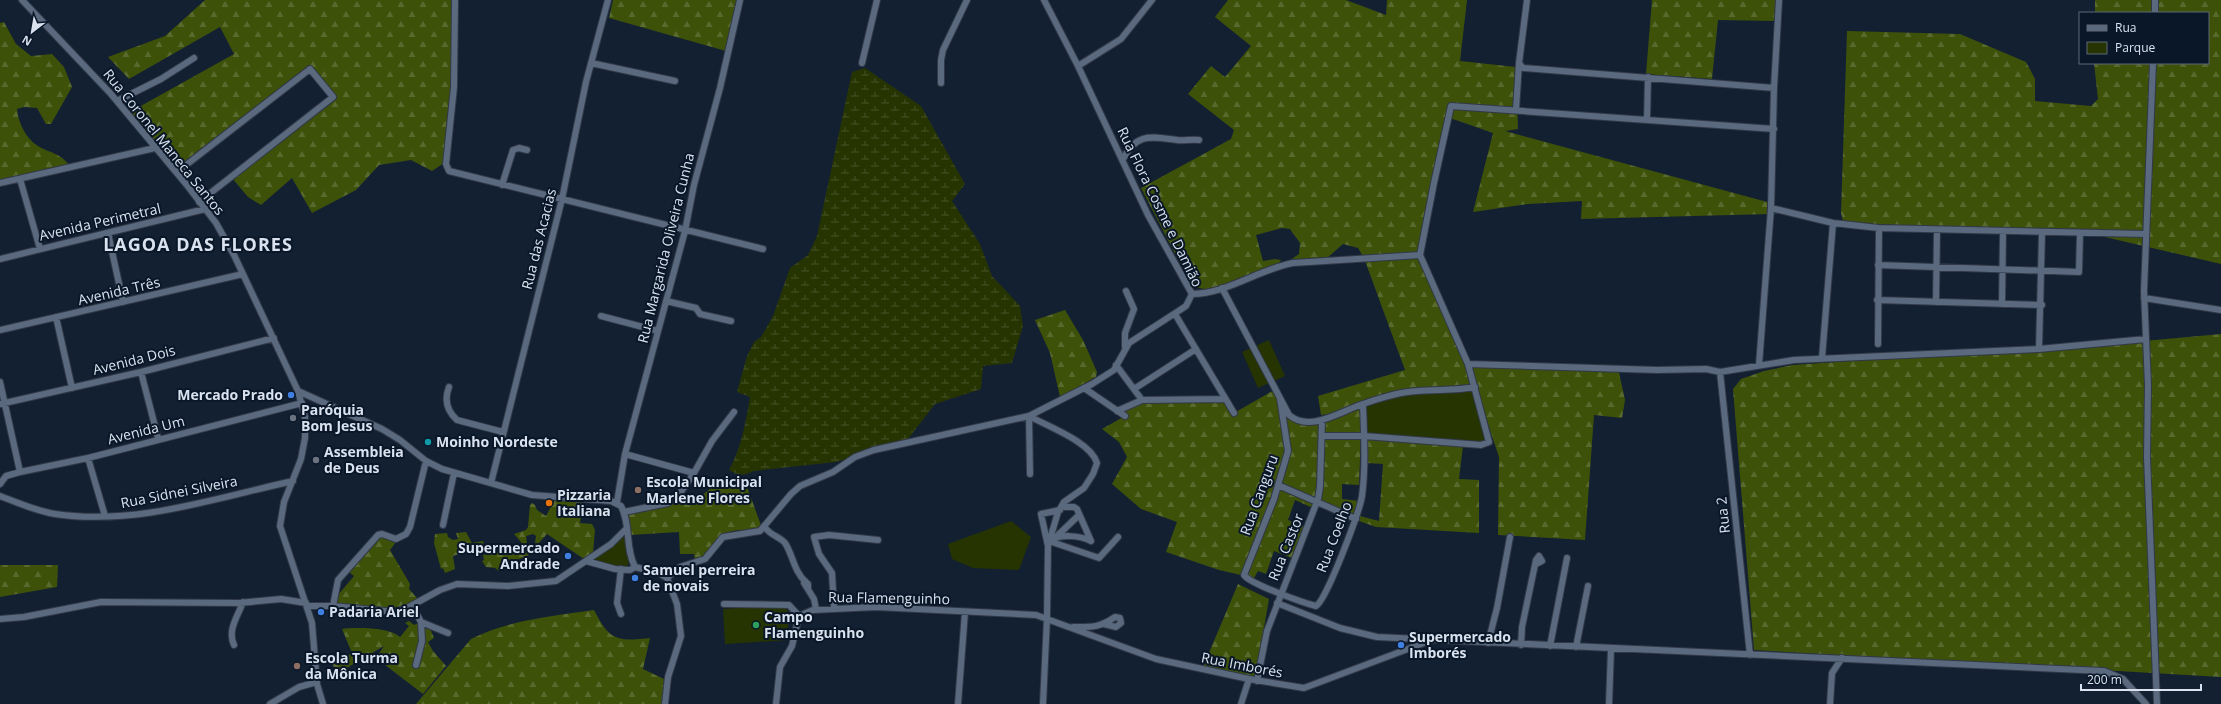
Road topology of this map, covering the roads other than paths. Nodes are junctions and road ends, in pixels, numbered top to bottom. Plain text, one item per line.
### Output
1 (22, 0) edge
2 (455, 0) edge
3 (608, 0) edge
4 (740, 0) edge
5 (877, 0) edge
6 (967, 0) edge
7 (1044, 0) edge
8 (1152, 0) edge
9 (1527, 0) edge
10 (1779, 0) edge
11 (2155, 0) edge
12 (2154, 12) edge
13 (194, 58) dead end
14 (591, 63) junction
15 (862, 63) dead end
16 (1519, 63) junction
17 (2153, 64) edge
18 (1078, 66) junction
19 (1648, 77) junction
20 (675, 81) dead end
21 (941, 83) dead end
22 (1774, 88) junction
23 (117, 101) junction
24 (1516, 110) junction
25 (1647, 120) junction
26 (1774, 129) junction
27 (1199, 140) dead end
28 (155, 148) junction
29 (526, 150) dead end
30 (1123, 159) junction
31 (177, 172) junction
32 (20, 179) junction
33 (0, 183) edge
34 (502, 185) junction
35 (562, 199) junction
36 (199, 202) junction
37 (1771, 208) junction
38 (205, 209) junction
39 (1833, 223) junction
40 (1879, 228) junction
41 (1937, 230) junction
42 (685, 231) junction
43 (2003, 231) junction
44 (2042, 232) junction
45 (108, 233) junction
46 (2080, 233) junction
47 (2146, 234) junction
48 (40, 249) junction
49 (763, 249) dead end
50 (1420, 255) junction
51 (0, 259) edge
52 (1878, 264) junction
53 (1937, 266) junction
54 (2002, 268) junction
55 (2043, 270) junction
56 (242, 274) junction
57 (1222, 288) junction
58 (1126, 291) dead end
59 (1192, 294) junction
60 (2144, 298) junction
61 (1877, 300) junction
62 (666, 301) junction
63 (123, 302) junction
64 (1936, 302) junction
65 (2002, 304) junction
66 (2042, 305) junction
67 (2221, 310) edge
68 (1175, 314) junction
69 (601, 316) dead end
70 (56, 317) junction
71 (731, 322) dead end
72 (0, 330) edge
73 (658, 331) junction
74 (274, 338) junction
75 (2146, 339) junction
76 (1878, 344) dead end
77 (1125, 347) junction
78 (1196, 349) junction
79 (2039, 349) junction
80 (1822, 358) junction
81 (1468, 364) junction
82 (1116, 365) junction
83 (1759, 365) junction
84 (141, 372) junction
85 (1720, 372) junction
86 (0, 382) edge
87 (449, 387) dead end
88 (1475, 387) junction
89 (72, 388) junction
90 (1084, 388) junction
91 (1134, 388) junction
92 (298, 391) junction
93 (1280, 398) junction
94 (1226, 399) junction
95 (1142, 400) junction
96 (3, 403) edge
97 (302, 403) junction
98 (1363, 404) junction
99 (1117, 411) junction
100 (734, 412) dead end
101 (1234, 413) dead end
102 (1029, 416) junction
103 (1125, 416) dead end
104 (1322, 420) junction
105 (503, 432) junction
106 (1322, 436) junction
107 (1364, 436) junction
108 (158, 438) junction
109 (625, 454) junction
110 (88, 458) junction
111 (426, 461) junction
112 (20, 472) junction
113 (454, 473) junction
114 (694, 473) junction
115 (1030, 474) dead end
116 (293, 481) junction
117 (491, 483) junction
118 (0, 484) edge
119 (1278, 485) junction
120 (1, 495) edge
121 (614, 502) junction
122 (1317, 502) junction
123 (1062, 508) junction
124 (624, 512) junction
125 (1079, 515) junction
126 (105, 516) junction
127 (1356, 519) junction
128 (443, 525) dead end
129 (765, 527) junction
130 (627, 528) junction
131 (1056, 537) junction
132 (1118, 537) dead end
133 (1510, 537) dead end
134 (878, 540) dead end
135 (1048, 544) junction
136 (1567, 558) dead end
137 (586, 561) junction
138 (1536, 564) dead end
139 (635, 567) junction
140 (621, 569) junction
141 (667, 578) junction
142 (1588, 586) dead end
143 (1280, 593) junction
144 (243, 602) junction
145 (1277, 603) junction
146 (307, 604) junction
147 (724, 604) dead end
148 (412, 605) junction
149 (333, 606) junction
150 (834, 608) junction
151 (816, 609) junction
152 (965, 612) junction
153 (621, 614) dead end
154 (799, 616) junction
155 (1047, 618) junction
156 (0, 619) edge
157 (421, 622) junction
158 (1104, 624) dead end
159 (1069, 627) junction
160 (448, 632) dead end
161 (1431, 640) junction
162 (1488, 643) junction
163 (1521, 644) junction
164 (234, 645) dead end
165 (1550, 646) junction
166 (1576, 647) junction
167 (1612, 649) junction
168 (1750, 655) junction
169 (1842, 658) junction
170 (416, 665) dead end
171 (1249, 679) junction
172 (1257, 681) junction
173 (317, 682) junction
174 (270, 704) edge
175 (323, 704) edge
176 (665, 704) edge
177 (776, 704) edge
178 (958, 704) edge
179 (1043, 704) edge
180 (1242, 704) edge
181 (1609, 704) edge
182 (1830, 704) edge
183 (2146, 704) edge
184 (2156, 704) edge

1 - 23 street, Rua Coronel Maneca Santos
2 - 34 street
3 - 14 street, Rua das Acacias
4 - 42 street, Rua Margarida Oliveira Cunha
5 - 15 street
6 - 21 street
7 - 18 street, Rua Flora Cosme e Damião
8 - 18 street
9 - 16 street
10 - 22 street
11 - 12 street
13 - 23 street
14 - 20 street
14 - 35 street, Rua das Acacias
16 - 19 street
16 - 24 street
17 - 47 street
18 - 30 street, Rua Flora Cosme e Damião
19 - 22 street
19 - 25 street
22 - 26 street
23 - 28 street, Rua Coronel Maneca Santos
24 - 25 street
24 - 50 street
25 - 26 street
26 - 37 street
27 - 30 street
28 - 31 street, Rua Coronel Maneca Santos
28 - 32 street
29 - 34 street
30 - 59 street, Rua Flora Cosme e Damião
31 - 36 street, Rua Coronel Maneca Santos
31 - 36 street
32 - 33 street
32 - 48 street
34 - 35 street
35 - 42 street
35 - 105 street, Rua das Acacias
36 - 38 street, Rua Coronel Maneca Santos
37 - 39 street
37 - 83 street
38 - 45 street, Avenida Perimetral
38 - 56 street, Rua Coronel Maneca Santos
39 - 40 street
39 - 80 street
40 - 41 street
40 - 52 street
41 - 43 street
41 - 53 street
42 - 49 street
42 - 62 street, Rua Margarida Oliveira Cunha
43 - 44 street
43 - 54 street
44 - 46 street
44 - 55 street
45 - 48 street, Avenida Perimetral
45 - 63 street
46 - 47 street
46 - 55 street
47 - 60 street
48 - 51 street, Avenida Perimetral
50 - 57 street
50 - 81 street
52 - 53 street
52 - 61 street
53 - 54 street
53 - 64 street
54 - 55 street
54 - 65 street
55 - 66 street
56 - 63 street, Avenida Três
56 - 74 street, Rua Coronel Maneca Santos
57 - 59 street
57 - 93 street
58 - 77 street
59 - 68 street, Rua Flora Cosme e Damião
60 - 67 street
60 - 75 street
61 - 64 street
61 - 76 street
62 - 71 street
62 - 73 street, Rua Margarida Oliveira Cunha
63 - 70 street, Avenida Três
64 - 65 street
65 - 66 street
66 - 79 street
68 - 77 street, Rua Flora Cosme e Damião
68 - 78 street
69 - 73 street
70 - 72 street, Avenida Três
70 - 89 street
73 - 109 street, Rua Margarida Oliveira Cunha
74 - 84 street, Avenida Dois
74 - 92 street, Rua Coronel Maneca Santos
75 - 79 street
75 - 184 street
77 - 82 street
78 - 91 street
78 - 94 street
79 - 80 street
80 - 83 street
81 - 85 street
81 - 88 street
82 - 90 street
82 - 91 street
83 - 85 street
84 - 89 street, Avenida Dois
84 - 108 street
85 - 168 street, Rua 2
86 - 96 street
87 - 105 street
88 - 98 street
88 - 107 street
89 - 96 street, Avenida Dois
90 - 99 street
90 - 102 street
91 - 95 street
92 - 97 street, Rua Coronel Maneca Santos
92 - 111 street
93 - 104 street
93 - 119 street, Rua Canguru
94 - 95 street
94 - 101 street
95 - 99 street
96 - 112 street
97 - 108 street, Avenida Um
97 - 116 street, Rua Coronel Maneca Santos
98 - 104 street
98 - 107 street, Rua Coelho
99 - 103 street
100 - 114 street
102 - 115 street
102 - 123 street
102 - 129 street
104 - 106 street, Rua Castor
105 - 117 street, Rua das Acacias
106 - 107 street
106 - 122 street, Rua Castor
107 - 127 street, Rua Coelho
108 - 110 street, Avenida Um
109 - 114 street
109 - 121 street, Rua Margarida Oliveira Cunha
110 - 112 street, Avenida Um
110 - 126 street
111 - 113 street
111 - 149 street
112 - 118 street, Avenida Um
113 - 117 street
113 - 128 street
114 - 124 street
116 - 126 street, Rua Sidnei Silveira
116 - 146 street, Rua Coronel Maneca Santos
117 - 121 street
119 - 122 street
119 - 143 street, Rua Canguru
120 - 126 street, Rua Sidnei Silveira
121 - 124 street
122 - 127 street
122 - 143 street, Rua Castor
123 - 125 street
123 - 135 street
123 - 135 street
124 - 130 street
125 - 131 street
125 - 131 street
127 - 143 street, Rua Coelho
129 - 141 street
129 - 151 street
130 - 137 street
130 - 139 street
131 - 135 street
132 - 135 street
133 - 162 street
134 - 150 street
135 - 155 street
136 - 165 street
137 - 140 street
137 - 148 street
138 - 163 street
139 - 140 street
139 - 141 street
140 - 153 street
141 - 176 street
142 - 166 street
143 - 145 street, Rua Castor
144 - 146 street
144 - 156 street
144 - 164 street
145 - 161 street
145 - 172 street, Rua Castor
146 - 149 street
146 - 173 street, Rua Coronel Maneca Santos
147 - 154 street
148 - 149 street
148 - 157 street
150 - 151 street, Rua Flamenguinho
150 - 152 street, Rua Flamenguinho
151 - 154 street, Rua Flamenguinho
152 - 155 street, Rua Flamenguinho
152 - 178 street
154 - 177 street
155 - 159 street, Rua Imborés
155 - 179 street
157 - 160 street
157 - 170 street
158 - 159 street
159 - 171 street, Rua Imborés
161 - 162 street
161 - 172 street, Rua Imborés
162 - 163 street
163 - 165 street
165 - 166 street
166 - 167 street
167 - 168 street
167 - 181 street
168 - 169 street
169 - 182 street
169 - 183 street
171 - 172 street, Rua Imborés
171 - 180 street
173 - 174 street
173 - 175 street, Rua Coronel Maneca Santos

